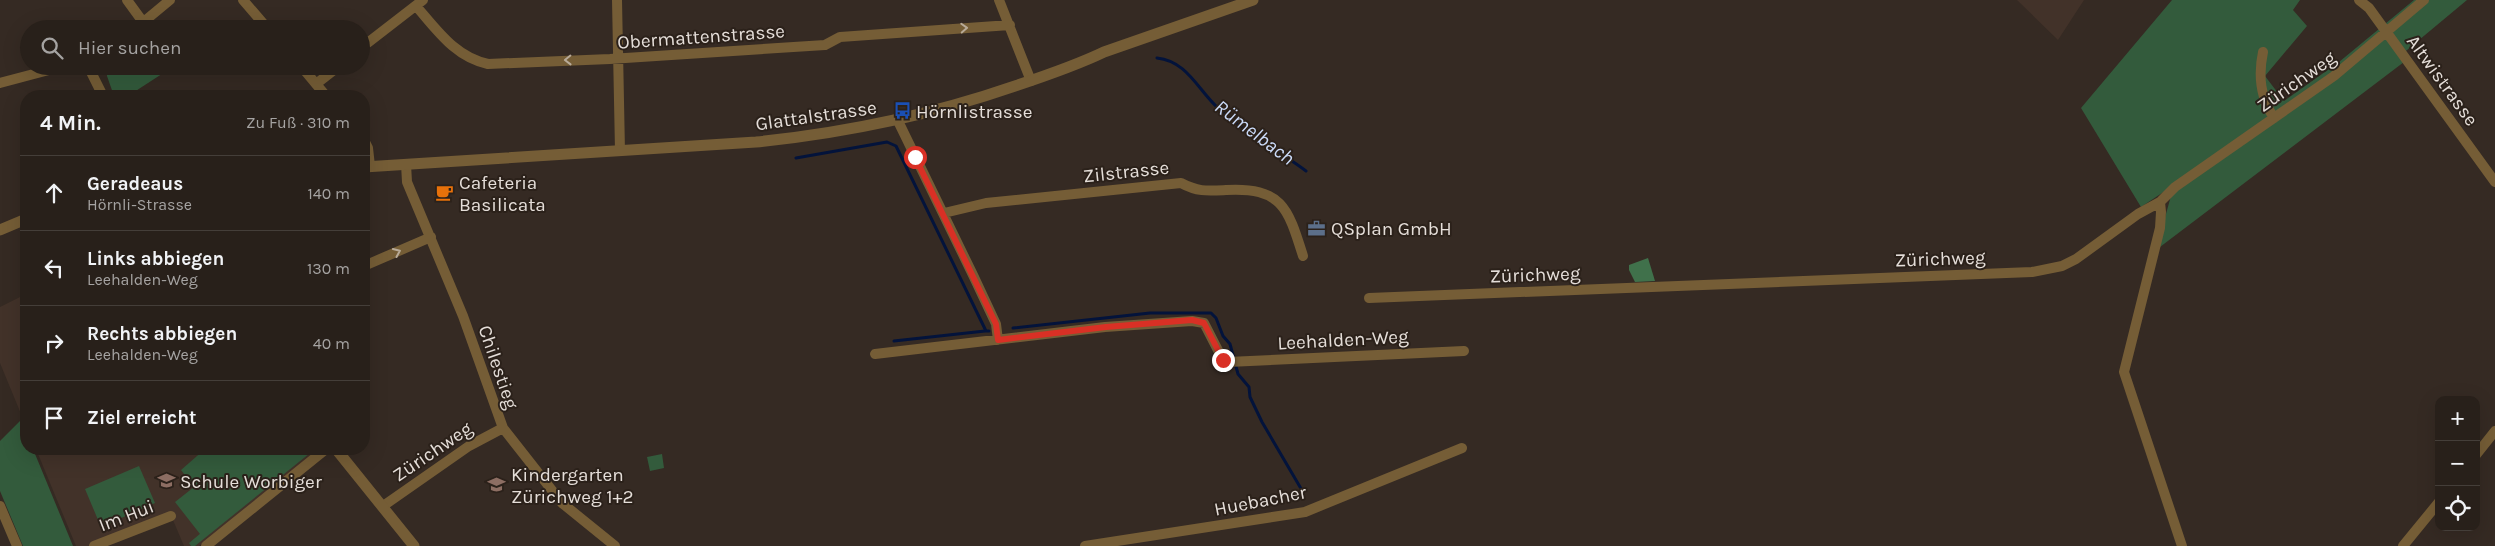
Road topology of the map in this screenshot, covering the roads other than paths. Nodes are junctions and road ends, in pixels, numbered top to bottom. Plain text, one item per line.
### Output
1 (127, 0) edge
2 (170, 0) edge
3 (243, 0) edge
4 (616, 0) edge
5 (999, 0) edge
6 (1253, 0) edge
7 (2359, 0) edge
8 (2424, 0) edge
9 (419, 3) edge
10 (137, 20) edge
11 (145, 20) edge
12 (260, 20) edge
13 (1010, 25) junction
14 (2387, 32) junction
15 (370, 41) edge
16 (2263, 52) dead end
17 (617, 59) junction
18 (30, 75) edge
19 (92, 75) edge
20 (308, 75) edge
21 (328, 75) edge
22 (1031, 81) junction
23 (0, 83) edge
24 (316, 84) junction
25 (100, 90) edge
26 (321, 90) edge
27 (2274, 118) junction
28 (898, 121) junction
29 (620, 151) junction
30 (406, 164) junction
31 (370, 166) edge
32 (2495, 182) edge
33 (2160, 202) junction
34 (944, 213) junction
35 (20, 222) edge
36 (0, 230) edge
37 (431, 237) junction
38 (1303, 256) dead end
39 (370, 263) edge
40 (1369, 298) dead end
41 (998, 340) junction
42 (1464, 351) dead end
43 (875, 354) dead end
44 (503, 428) junction
45 (2495, 431) edge
46 (1462, 448) dead end
47 (2480, 449) edge
48 (319, 455) edge
49 (341, 455) edge
50 (383, 506) junction
51 (2435, 507) edge
52 (1, 509) edge
53 (171, 516) dead end
54 (16, 546) edge
55 (94, 546) edge
56 (206, 546) edge
57 (414, 546) edge
58 (615, 546) edge
59 (1085, 546) edge
60 (2182, 546) edge
61 (2402, 546) edge

1 - 10 street
2 - 11 street
3 - 12 street
4 - 17 street
5 - 13 street
6 - 22 street, Glattalstrasse
7 - 14 street, Altwistrasse
8 - 14 street, Zürichweg
9 - 15 street
17 -> 9 street, Obermattenstrasse
17 -> 13 street, Obermattenstrasse
13 - 22 street
14 - 27 street, Zürichweg
14 - 32 street, Altwistrasse
16 - 27 street
17 - 29 street
18 - 23 street
19 - 25 street
20 - 24 street
21 - 24 street
22 - 28 street, Glattalstrasse
24 - 26 street
27 - 33 street, Zürichweg
28 - 29 street, Glattalstrasse
28 - 34 street
29 - 30 street, Glattalstrasse
30 - 31 street, Glattalstrasse
30 - 37 street, Chilestieg
33 - 40 street, Zürichweg
33 - 60 street
34 - 38 street, Zilstrasse
34 - 41 street
35 - 36 street
39 -> 37 street
37 - 44 street, Chilestieg
41 - 42 street, Leehalden-Weg
41 - 43 street, Leehalden-Weg
44 - 50 street, Zürichweg
44 - 58 street, Chilestieg
45 - 47 street
46 - 59 street, Huebacher
48 - 56 street
49 - 50 street
50 - 57 street
51 - 61 street
52 - 54 street
53 - 55 street, Im Hui

